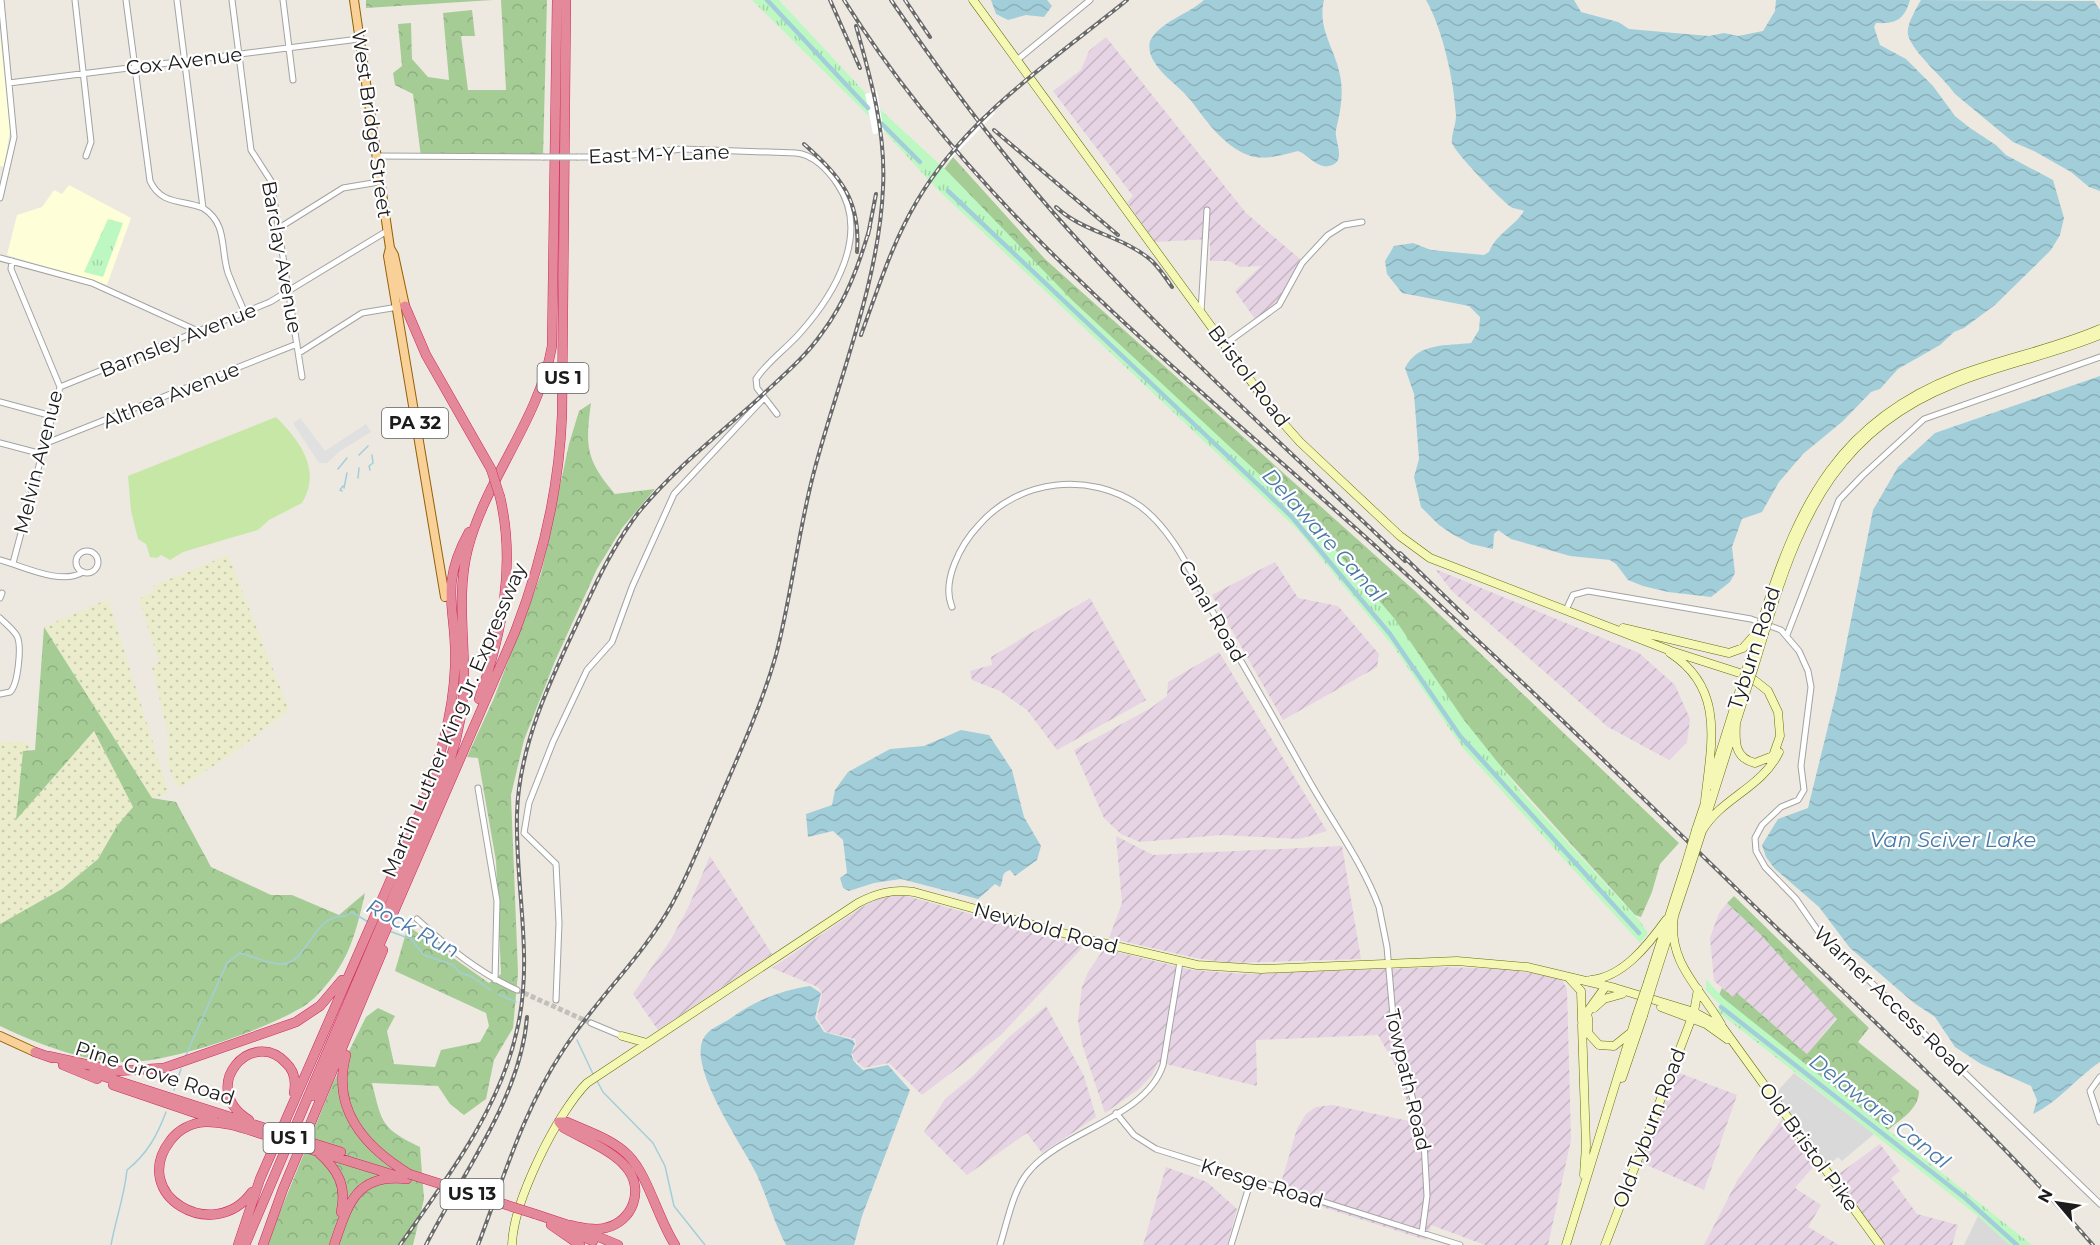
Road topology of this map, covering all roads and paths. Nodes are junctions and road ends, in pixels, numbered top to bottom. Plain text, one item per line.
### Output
1 (1, 0) edge
2 (75, 0) edge
3 (126, 0) edge
4 (177, 0) edge
5 (232, 0) edge
6 (283, 0) edge
7 (354, 0) edge
8 (556, 0) edge
9 (566, 0) edge
10 (973, 0) edge
11 (1090, 0) edge
12 (359, 39) junction
13 (289, 48) junction
14 (238, 54) junction
15 (1017, 60) junction
16 (185, 61) junction
17 (134, 67) junction
18 (84, 74) junction
19 (293, 80) dead end
20 (9, 83) junction
21 (86, 156) dead end
22 (375, 156) junction
23 (379, 182) junction
24 (0, 198) edge
25 (203, 208) junction
26 (1207, 210) dead end
27 (1362, 222) dead end
28 (279, 228) junction
29 (387, 231) junction
30 (0, 258) edge
31 (12, 261) junction
32 (289, 293) junction
33 (400, 307) junction
34 (245, 313) junction
35 (1201, 313) junction
36 (2100, 329) edge
37 (200, 332) junction
38 (2100, 335) edge
39 (297, 344) junction
40 (1224, 345) junction
41 (299, 353) junction
42 (2100, 357) edge
43 (302, 377) dead end
44 (60, 387) junction
45 (764, 398) junction
46 (0, 402) edge
47 (777, 414) dead end
48 (52, 416) junction
49 (0, 443) edge
50 (44, 444) junction
51 (42, 454) junction
52 (489, 496) junction
53 (0, 560) edge
54 (13, 563) junction
55 (83, 572) junction
56 (445, 597) joint
57 (952, 608) dead end
58 (1566, 610) junction
59 (1766, 616) junction
60 (0, 618) edge
61 (1605, 625) junction
62 (515, 632) junction
63 (1762, 632) junction
64 (1625, 633) junction
65 (1787, 635) junction
66 (1745, 684) junction
67 (0, 694) edge
68 (452, 694) junction
69 (1736, 723) junction
70 (467, 739) junction
71 (478, 788) dead end
72 (1705, 801) junction
73 (1699, 831) junction
74 (1672, 915) junction
75 (384, 919) junction
76 (417, 919) dead end
77 (377, 936) junction
78 (358, 952) junction
79 (1180, 962) junction
80 (1388, 963) junction
81 (1563, 974) junction
82 (495, 980) junction
83 (1586, 980) junction
84 (1606, 986) junction
85 (517, 990) tunnel mouth
86 (1698, 990) junction
87 (1622, 994) junction
88 (556, 1000) dead end
89 (362, 1004) junction
90 (1693, 1015) junction
91 (1640, 1017) junction
92 (591, 1023) tunnel mouth
93 (1582, 1025) junction
94 (1632, 1027) junction
95 (1723, 1028) junction
96 (0, 1036) edge
97 (622, 1036) junction
98 (647, 1043) junction
99 (1737, 1049) junction
100 (35, 1052) junction
101 (48, 1056) junction
102 (629, 1056) junction
103 (2100, 1077) edge
104 (292, 1104) junction
105 (1116, 1113) junction
106 (560, 1122) junction
107 (2100, 1122) edge
108 (227, 1123) junction
109 (1602, 1130) junction
110 (270, 1132) junction
111 (308, 1145) junction
112 (317, 1152) junction
113 (408, 1177) junction
114 (260, 1179) junction
115 (1251, 1180) junction
116 (1582, 1194) junction
117 (252, 1200) junction
118 (2100, 1204) edge
119 (534, 1217) junction
120 (551, 1225) junction
121 (568, 1225) junction
122 (1422, 1233) junction
123 (232, 1245) edge
124 (238, 1245) edge
125 (245, 1245) edge
126 (252, 1245) edge
127 (263, 1245) edge
128 (332, 1245) edge
129 (512, 1245) edge
130 (580, 1245) edge
131 (603, 1245) edge
132 (618, 1245) edge
133 (675, 1245) edge
134 (1000, 1245) edge
135 (1231, 1245) edge
136 (1460, 1245) edge
137 (1566, 1245) edge
138 (1605, 1245) edge
139 (1880, 1245) edge

1 - 20 street
2 - 18 street
3 - 17 street
4 - 16 street
5 - 14 street, Barclay Avenue
6 - 13 street
7 - 12 main road, West Bridge Street / PA 32
8 - 52 highway, Martin Luther King Jr. Expressway / US 1
9 - 62 highway, Martin Luther King Jr. Expressway / US 1
10 - 15 main road, Bristol Road
11 - 15 street
12 - 13 street, Cox Avenue
12 - 22 main road, West Bridge Street / PA 32
13 - 14 street, Cox Avenue
13 - 19 street
14 - 16 street, Cox Avenue
14 - 28 street, Barclay Avenue
15 - 35 main road, Bristol Road
16 - 17 street, Cox Avenue
16 - 25 street
17 - 18 street, Cox Avenue
17 - 25 street
18 - 20 street, Cox Avenue
18 - 21 street
20 - 24 street
22 - 23 main road, West Bridge Street / PA 32
22 - 45 street, East M-Y Lane, bridge
23 - 28 street
23 - 29 main road, West Bridge Street / PA 32
25 - 34 street
26 - 35 street
27 - 40 street
28 - 32 street, Barclay Avenue
29 - 32 street, Barnsley Avenue
29 - 33 main road, West Bridge Street / PA 32
30 - 31 street
31 - 37 street
31 - 44 street, Melvin Avenue
32 - 34 street, Barnsley Avenue
32 - 39 street, Barclay Avenue
33 - 41 street
33 - 56 main road, West Bridge Street / PA 32
33 - 70 highway, bridge
34 - 37 street, Barnsley Avenue
35 - 40 main road, Bristol Road
36 - 59 main road, Tyburn Road
37 - 44 street, Barnsley Avenue
38 - 59 main road, Tyburn Road
39 - 41 street, Barclay Avenue
39 - 50 street, Althea Avenue
40 - 58 main road, Bristol Road
41 - 43 street, Barclay Avenue
42 - 65 street
44 - 48 street, Melvin Avenue
45 - 47 street
45 - 88 street
46 - 48 street
48 - 50 street, Melvin Avenue
49 - 51 street
50 - 51 street, Melvin Avenue
51 - 54 street, Melvin Avenue
52 - 68 highway
52 - 75 highway, Martin Luther King Jr. Expressway / US 1
53 - 54 street
54 - 55 street
55 - 55 street
56 - 68 highway
57 - 80 street, Canal Road
58 - 61 main road, Bristol Road
58 - 65 street
59 - 63 main road, Tyburn Road, bridge
60 - 67 street
61 - 63 main road
61 - 64 main road, Bristol Road
62 - 70 highway, Martin Luther King Jr. Expressway / US 1
62 - 75 highway
63 - 66 main road, Tyburn Road, bridge
64 - 69 main road
64 - 72 main road
64 - 73 main road
65 - 118 street, Warner Access Road
66 - 69 main road, Tyburn Road
66 - 72 main road, Tyburn Road
68 - 75 highway
69 - 73 main road, Tyburn Road
70 - 75 highway, Martin Luther King Jr. Expressway / US 1
71 - 82 street
72 - 73 main road, Tyburn Road
73 - 74 main road, Tyburn Road, bridge
74 - 83 main road
74 - 86 main road
74 - 91 main road, Tyburn Road, bridge
75 - 77 highway
75 - 77 highway
76 - 82 street
77 - 78 highway
77 - 89 highway
77 - 125 highway, US 1
77 - 126 highway, US 1
78 - 101 highway
78 - 104 highway
79 - 80 main road, Newbold Road
79 - 98 main road, Newbold Road
79 - 105 street
80 - 81 main road, Newbold Road
80 - 122 street, Towpath Road
81 - 83 main road, Newbold Road
81 - 93 main road
82 - 85 street
83 - 84 main road, Newbold Road
84 - 87 main road, Newbold Road
84 - 90 main road, Newbold Road
84 - 93 main road
86 - 90 main road, Old Tyburn Road
86 - 95 main road
87 - 90 main road, Newbold Road
87 - 94 main road
89 - 113 highway
89 - 127 highway
90 - 95 main road, Old Bristol Pike
90 - 99 main road, Old Bristol Pike
90 - 138 main road, Old Tyburn Road
91 - 94 main road, Tyburn Road
91 - 109 main road, Tyburn Road
92 - 97 street
93 - 116 main road
94 - 109 main road, Tyburn Road
95 - 99 main road, Old Bristol Pike
96 - 100 main road, Pine Grove Road
97 - 98 main road
97 - 102 main road
98 - 102 main road, Newbold Road
99 - 139 main road, Old Bristol Pike
100 - 101 highway, Pine Grove Road
100 - 108 highway, Pine Grove Road
101 - 110 highway, Pine Grove Road
102 - 106 main road, Newbold Road
103 - 107 street
104 - 110 highway
104 - 114 highway
105 - 115 street, Kresge Road
105 - 134 street
106 - 121 highway
106 - 129 main road, Newbold Road
106 - 133 highway
108 - 110 highway, US 13
108 - 114 highway
109 - 116 main road, Tyburn Road
110 - 111 highway, US 13, bridge
111 - 112 highway, US 13
111 - 113 highway, US 13
112 - 113 highway, US 13
112 - 128 highway
113 - 119 highway, US 13, bridge
113 - 128 highway
114 - 117 highway
115 - 122 street, Kresge Road
115 - 135 street
116 - 137 main road, Tyburn Road
117 - 123 highway
117 - 124 highway
119 - 120 highway, US 13
119 - 121 highway, US 13
120 - 130 highway
120 - 131 highway, US 13
121 - 132 highway, US 13
122 - 136 street, Kresge Road

